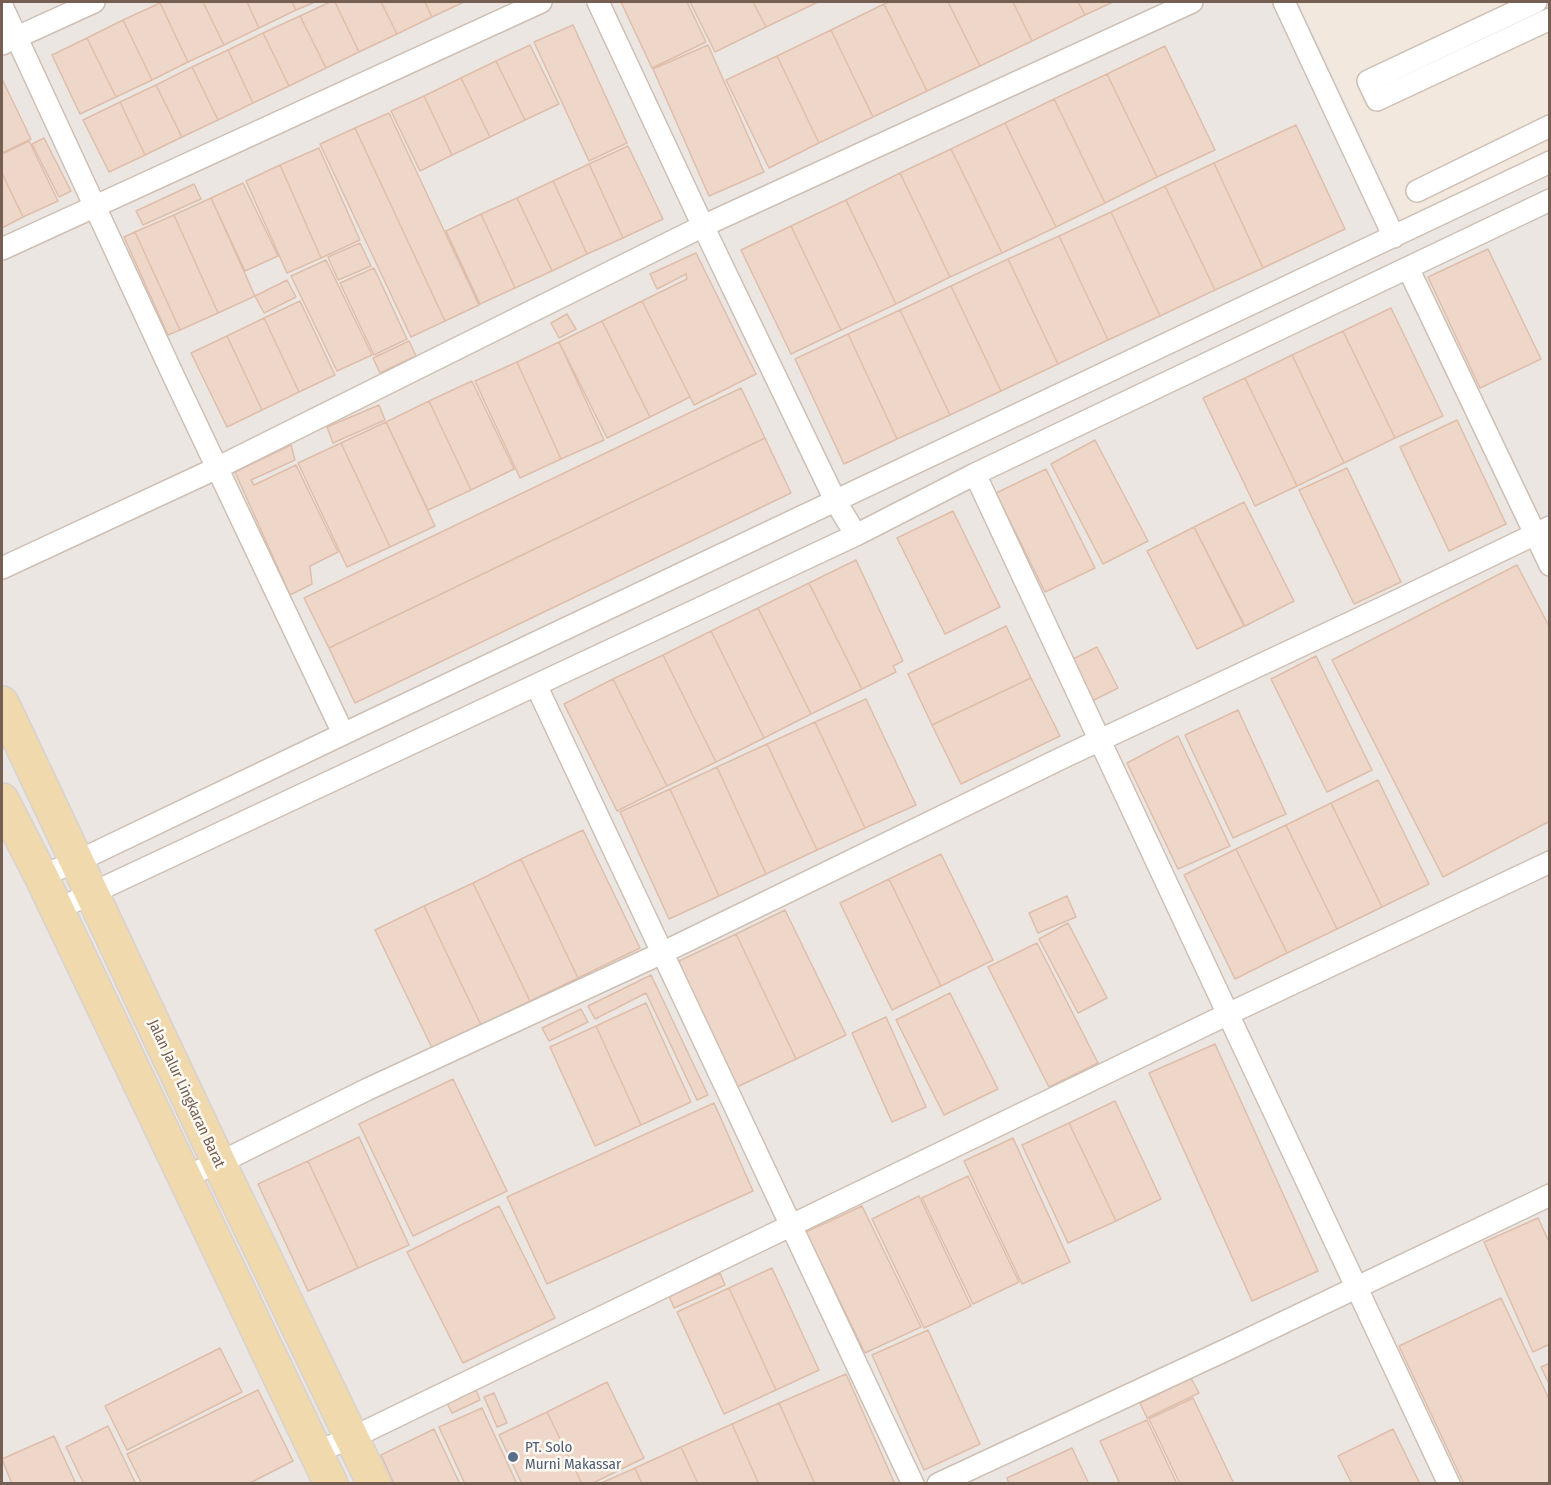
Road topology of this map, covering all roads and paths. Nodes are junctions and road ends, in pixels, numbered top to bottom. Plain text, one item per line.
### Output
1 (11, 2) edge
2 (94, 2) edge
3 (541, 2) edge
4 (598, 2) edge
5 (1192, 2) edge
6 (1284, 2) edge
7 (1536, 2) edge
8 (2, 6) edge
9 (1550, 19) edge
10 (9, 40) edge
11 (1550, 126) edge
12 (1550, 162) edge
13 (1418, 191) dead end
14 (1550, 200) edge
15 (95, 207) junction
16 (703, 226) junction
17 (1394, 237) junction
18 (2, 249) edge
19 (1408, 268) junction
20 (217, 468) junction
21 (975, 474) junction
22 (836, 502) junction
23 (1542, 530) edge
24 (856, 535) junction
25 (1550, 565) edge
26 (2, 568) edge
27 (536, 685) junction
28 (2, 703) edge
29 (344, 733) junction
30 (1098, 741) junction
31 (2, 800) edge
32 (78, 861) junction
33 (1550, 862) edge
34 (41, 876) junction
35 (91, 894) junction
36 (56, 910) junction
37 (662, 952) junction
38 (1228, 1014) junction
39 (219, 1163) junction
40 (185, 1176) junction
41 (1550, 1195) edge
42 (793, 1226) junction
43 (1355, 1288) junction
44 (353, 1437) junction
45 (317, 1452) junction
46 (331, 1484) edge
47 (374, 1484) edge
48 (914, 1484) edge
49 (938, 1484) edge
50 (1449, 1484) edge

1 - 8 street
2 - 10 street
3 - 15 street
4 - 16 street
5 - 16 street
6 - 17 street
7 - 9 street
8 - 10 street
10 - 15 street
11 - 13 street
12 - 17 street
14 - 19 street
15 - 18 street
15 - 20 street
16 - 20 street
16 - 22 street
17 - 22 street
19 - 21 street
19 - 23 street
20 - 26 street
20 - 29 street
21 - 24 street
21 - 30 street
22 - 24 street
22 - 29 street
23 - 25 street
23 - 30 street
24 - 27 street
27 - 35 street
27 - 37 street
28 - 32 main road, Jalan Jalur Lingkaran Barat
29 - 32 street
30 - 37 street
30 - 38 street
31 - 34 main road
32 - 34 street
32 - 35 main road, Jalan Jalur Lingkaran Barat
33 - 38 street
34 - 36 main road
35 - 36 street
35 - 39 main road, Jalan Jalur Lingkaran Barat
36 - 40 main road
37 - 39 street
37 - 42 street
38 - 42 street
38 - 43 street
39 - 40 street
39 - 44 main road, Jalan Jalur Lingkaran Barat
40 - 45 main road
41 - 43 street
42 - 44 street
42 - 48 street
43 - 49 street
43 - 50 street
44 - 45 street
44 - 47 main road, Jalan Jalur Lingkaran Barat
45 - 46 main road

